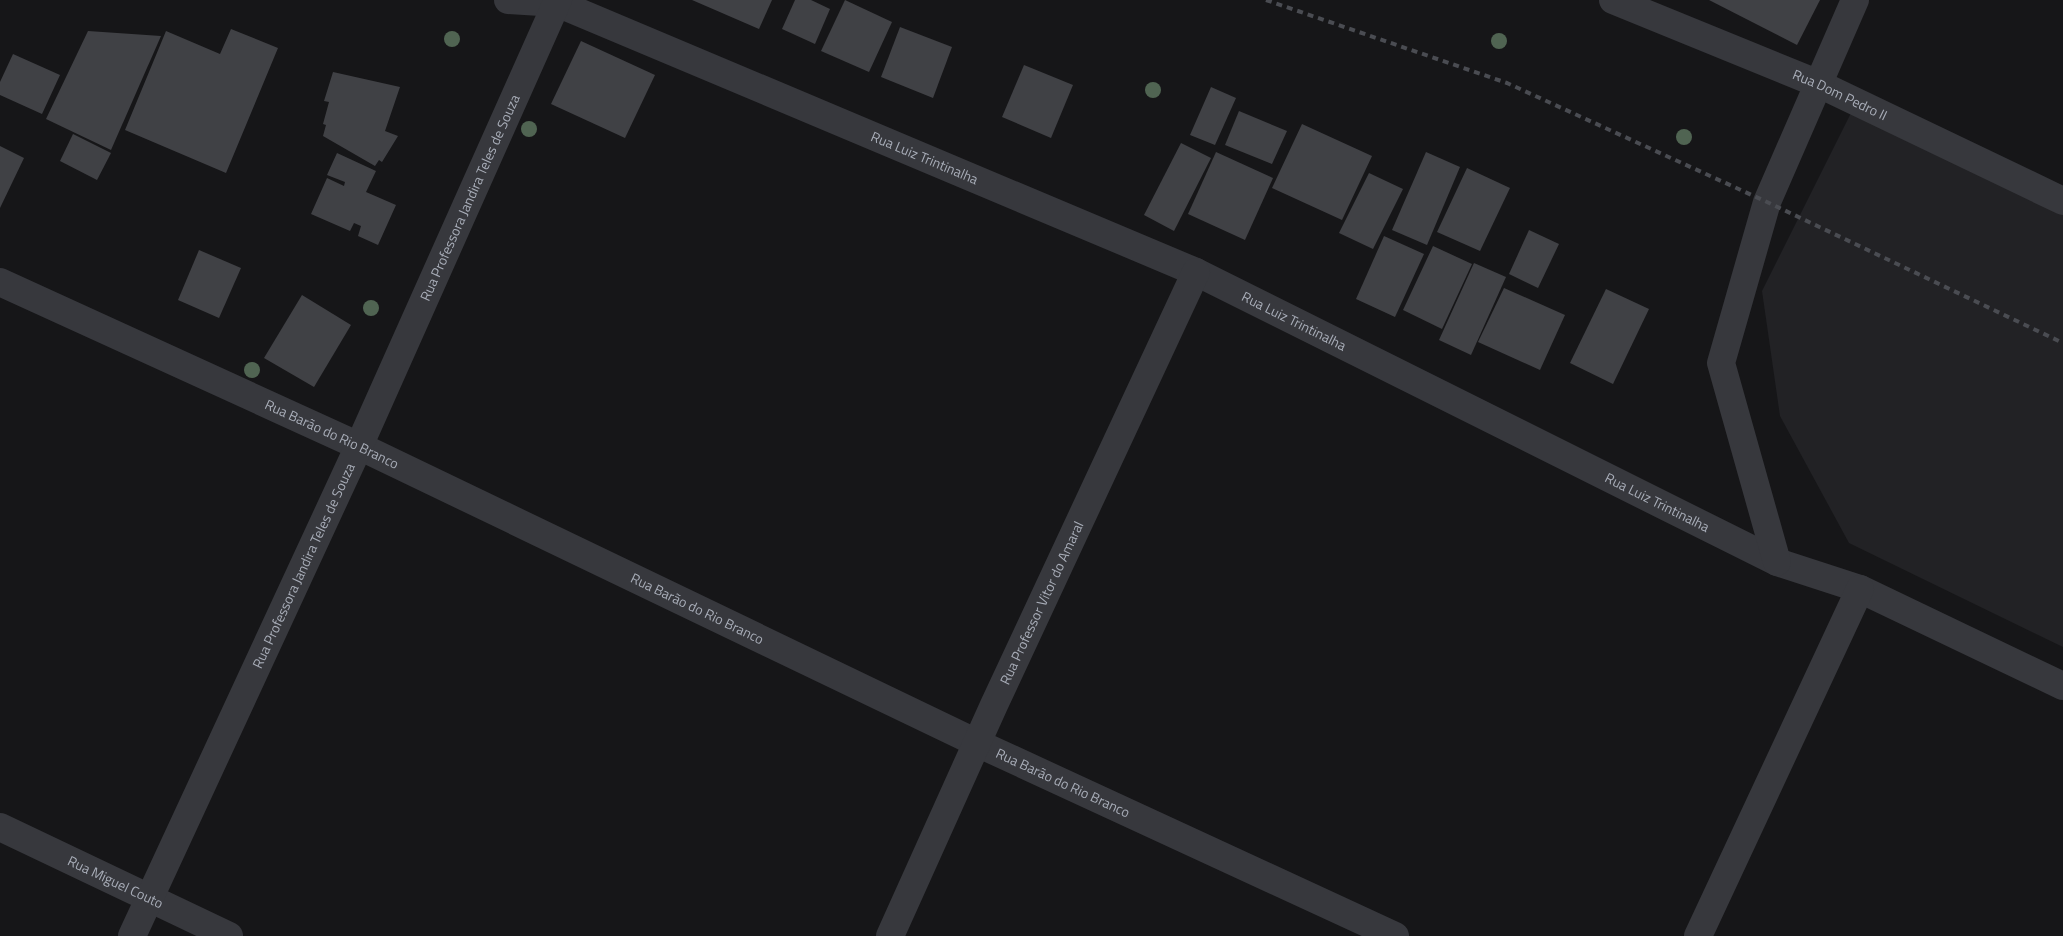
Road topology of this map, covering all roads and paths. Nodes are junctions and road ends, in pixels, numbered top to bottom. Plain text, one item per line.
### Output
1 (508, 0) edge
2 (1613, 0) edge
3 (1855, 0) edge
4 (557, 1) edge
5 (1819, 84) junction
6 (2063, 201) edge
7 (1196, 272) junction
8 (0, 282) edge
9 (359, 446) junction
10 (1777, 562) junction
11 (1860, 589) junction
12 (2063, 686) edge
13 (977, 743) junction
14 (0, 827) edge
15 (150, 898) junction
16 (132, 936) edge
17 (229, 936) edge
18 (890, 936) edge
19 (1395, 936) edge
20 (1698, 936) edge

1 - 4 street, Rua Luiz Trintinalha
2 - 5 street, Rua Dom Pedro II
3 - 5 street
4 - 7 street, Rua Luiz Trintinalha
4 - 9 street, Rua Professora Jandira Teles de Souza
5 - 6 street, Rua Dom Pedro II
5 - 10 street
7 - 10 street, Rua Luiz Trintinalha
7 - 13 street, Rua Professor Vitor do Amaral
8 - 9 street, Rua Barão do Rio Branco
9 - 13 street, Rua Barão do Rio Branco
9 - 15 street, Rua Professora Jandira Teles de Souza
10 - 11 street, Rua Luiz Trintinalha
11 - 12 street, Rua Luiz Trintinalha
11 - 20 street
13 - 18 street, Rua Professor Vitor do Amaral
13 - 19 street, Rua Barão do Rio Branco
14 - 15 street, Rua Miguel Couto
15 - 16 street, Rua Professora Jandira Teles de Souza
15 - 17 street, Rua Miguel Couto

